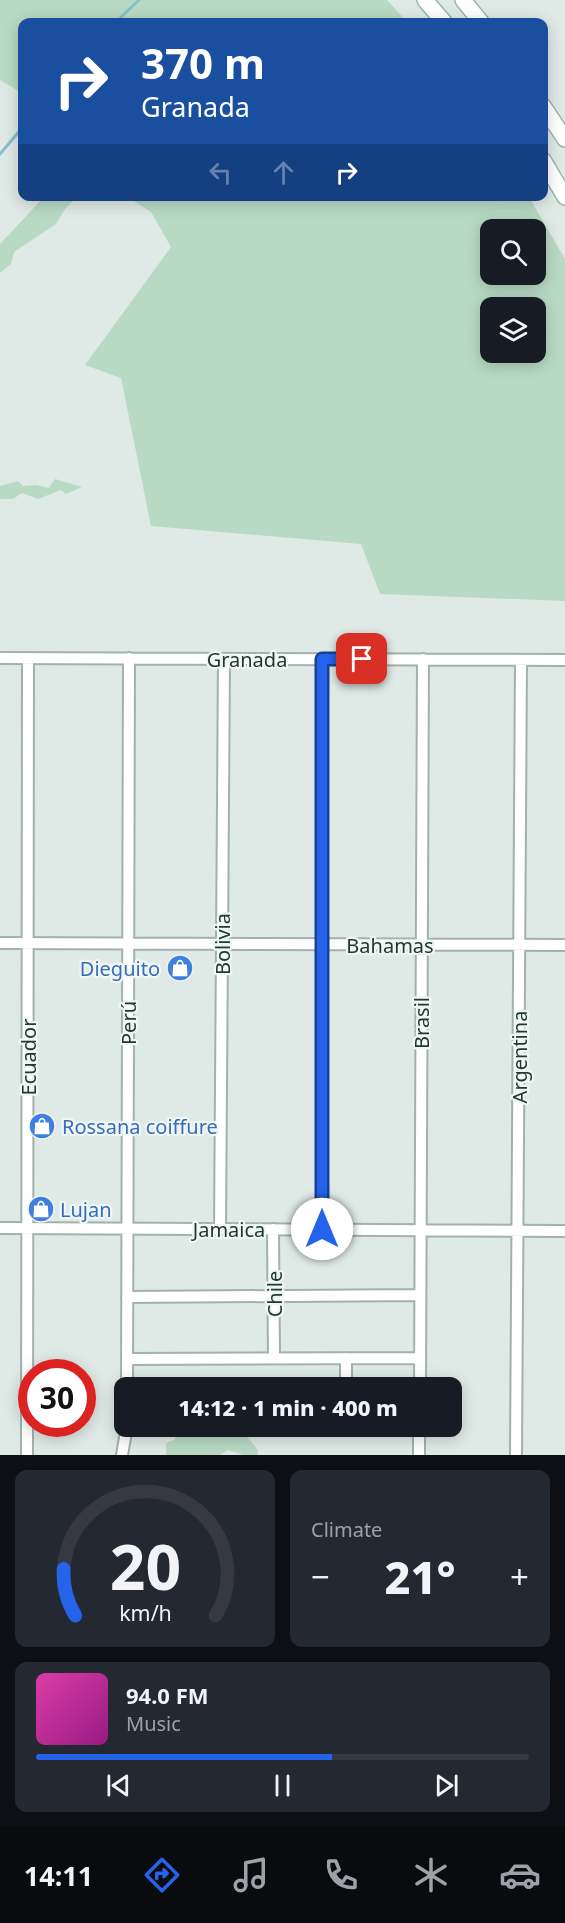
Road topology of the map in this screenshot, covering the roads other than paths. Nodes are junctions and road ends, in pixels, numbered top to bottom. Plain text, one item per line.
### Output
1 (425, 0) edge
2 (463, 0) edge
3 (441, 18) edge
4 (478, 18) edge
5 (548, 114) edge
6 (565, 139) edge
7 (548, 168) edge
8 (565, 197) edge
9 (0, 658) edge
10 (28, 658) junction
11 (129, 658) junction
12 (224, 659) junction
13 (322, 659) junction
14 (423, 659) junction
15 (521, 660) junction
16 (565, 660) edge
17 (0, 944) edge
18 (28, 944) junction
19 (128, 944) junction
20 (222, 944) junction
21 (322, 944) junction
22 (422, 945) junction
23 (519, 945) junction
24 (565, 945) edge
25 (0, 1227) edge
26 (28, 1228) junction
27 (127, 1228) junction
28 (220, 1229) junction
29 (273, 1229) junction
30 (322, 1229) junction
31 (420, 1230) junction
32 (518, 1230) junction
33 (565, 1231) edge
34 (420, 1295) junction
35 (274, 1296) junction
36 (127, 1297) junction
37 (274, 1358) junction
38 (346, 1358) junction
39 (420, 1358) junction
40 (127, 1359) junction
41 (127, 1377) edge
42 (346, 1377) edge
43 (420, 1377) edge
44 (125, 1437) edge
45 (419, 1437) edge
46 (27, 1455) edge
47 (122, 1455) edge
48 (419, 1455) edge
49 (516, 1455) edge

1 - 3 street
2 - 4 street
5 - 6 street
7 - 8 street
9 - 10 street, Granada
10 - 11 street, Granada
10 - 18 street, Ecuador
11 - 12 street, Granada
11 - 19 street, Perú
12 - 13 street, Granada
12 - 20 street, Bolivia
13 - 14 street, Granada
13 - 21 street
14 - 15 street, Granada
14 - 22 street, Brasil
15 - 16 street, Granada
15 - 23 street, Argentina
17 - 18 street, Bahamas
18 - 19 street, Bahamas
18 - 26 street, Ecuador
19 - 20 street, Bahamas
19 - 27 street, Perú
20 - 21 street, Bahamas
20 - 28 street, Bolivia
21 - 22 street, Bahamas
21 - 30 street
22 - 23 street, Bahamas
22 - 31 street, Brasil
23 - 24 street, Bahamas
23 - 32 street, Argentina
25 - 26 street, Jamaica
26 - 27 street, Jamaica
26 - 46 street, Ecuador
27 - 28 street, Jamaica
27 - 36 street, Perú
28 - 29 street, Jamaica
29 - 30 street, Jamaica
29 - 35 street, Chile
30 - 31 street, Jamaica
31 - 32 street, Jamaica
31 - 34 street, Brasil
32 - 33 street, Jamaica
32 - 49 street, Argentina
34 - 35 street
34 - 39 street, Brasil
35 - 36 street
35 - 37 street, Chile
36 - 40 street, Perú
37 - 38 street
37 - 40 street
38 - 39 street
38 - 42 street
39 - 43 street, Brasil
40 - 41 street, Perú
44 - 47 street
45 - 48 street

